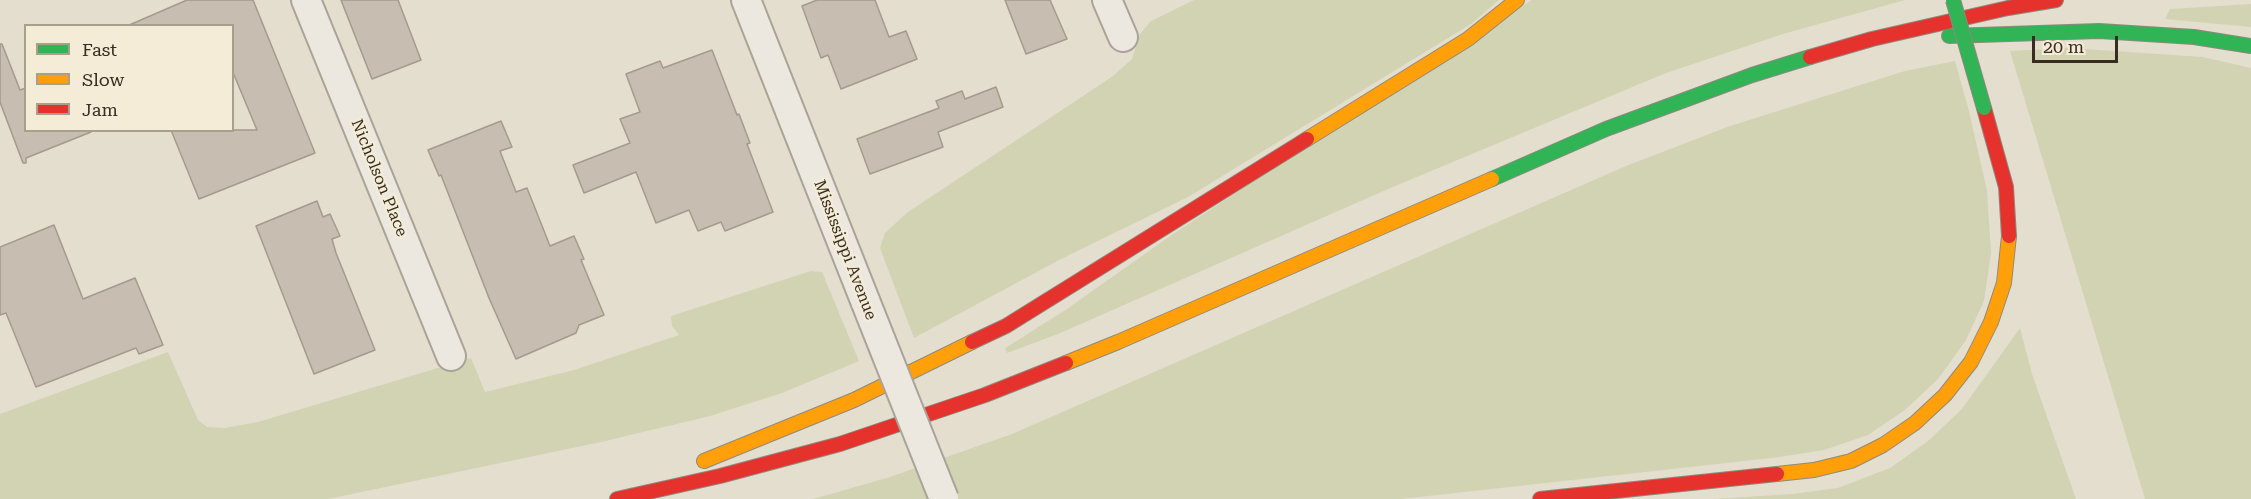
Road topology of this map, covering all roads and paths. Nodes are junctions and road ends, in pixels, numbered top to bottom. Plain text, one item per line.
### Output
1 (306, 0) edge
2 (747, 0) edge
3 (1107, 0) edge
4 (1517, 0) edge
5 (1953, 0) edge
6 (2056, 0) edge
7 (1122, 37) dead end
8 (1872, 39) junction
9 (2251, 46) edge
10 (451, 356) dead end
11 (608, 499) edge
12 (617, 499) edge
13 (944, 499) edge
14 (1540, 499) edge

1 - 10 street, Nicholson Place
2 - 13 street, Mississippi Avenue, bridge
3 - 7 street
4 - 11 highway
5 - 14 highway, bridge
6 - 8 highway
8 - 9 highway
8 - 12 highway

